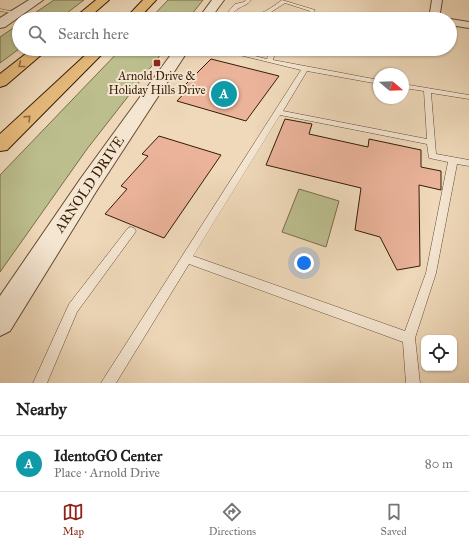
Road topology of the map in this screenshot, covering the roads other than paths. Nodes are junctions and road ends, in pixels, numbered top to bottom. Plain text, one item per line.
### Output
1 (37, 0) edge
2 (103, 0) edge
3 (150, 0) edge
4 (218, 0) edge
5 (249, 0) edge
6 (437, 0) edge
7 (0, 10) edge
8 (12, 12) edge
9 (19, 12) edge
10 (88, 12) edge
11 (138, 12) edge
12 (209, 12) edge
13 (231, 12) edge
14 (268, 12) edge
15 (311, 12) edge
16 (435, 12) edge
17 (12, 16) edge
18 (457, 23) edge
19 (0, 24) edge
20 (469, 25) edge
21 (32, 56) edge
22 (93, 56) edge
23 (177, 56) edge
24 (250, 56) edge
25 (271, 56) edge
26 (270, 60) junction
27 (305, 69) junction
28 (373, 81) edge
29 (0, 82) edge
30 (409, 87) edge
31 (427, 90) junction
32 (469, 97) edge
33 (278, 112) junction
34 (431, 142) junction
35 (0, 145) edge
36 (453, 160) junction
37 (469, 163) edge
38 (131, 230) dead end
39 (186, 258) junction
40 (0, 322) edge
41 (409, 338) junction
42 (40, 383) edge
43 (108, 383) edge
44 (413, 383) edge

1 - 9 street
2 - 10 highway
3 - 11 highway
4 - 12 street
5 - 13 lane
6 - 16 street
7 - 8 lane
14 - 15 lane
17 - 19 street
18 - 20 street
21 -> 29 highway
35 -> 22 highway
23 - 40 street, ARNOLD DRIVE
24 - 26 lane
25 - 26 lane
26 - 27 lane
27 - 28 lane
27 - 33 lane
30 - 31 lane
31 - 32 lane
31 - 34 lane
33 - 34 lane
33 - 39 lane
34 - 36 lane
36 - 37 lane
36 - 41 lane
38 - 42 lane
39 - 41 lane
39 - 43 lane
41 - 44 lane

